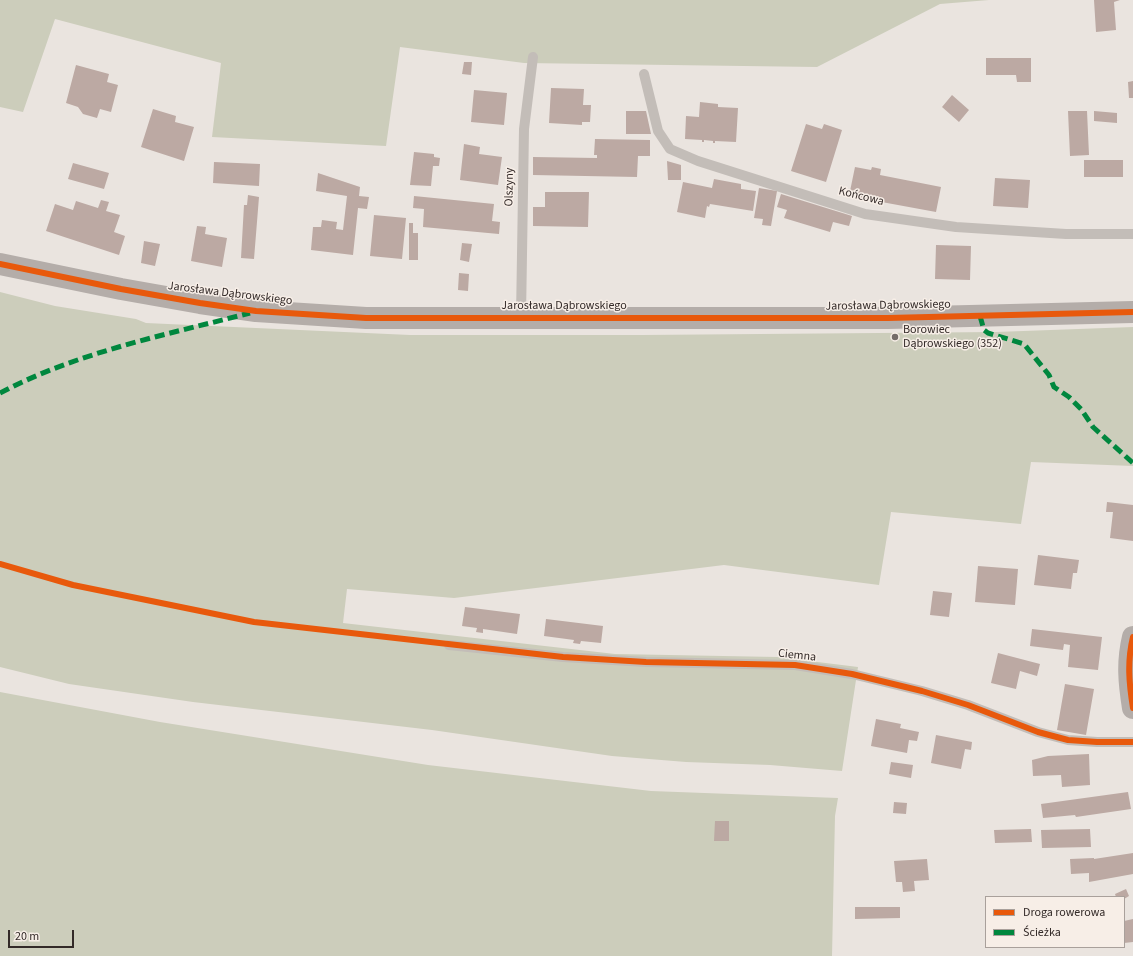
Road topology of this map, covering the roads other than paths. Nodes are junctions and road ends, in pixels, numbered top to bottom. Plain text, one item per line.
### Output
1 (533, 57) dead end
2 (644, 74) dead end
3 (1133, 234) edge
4 (0, 264) edge
5 (1133, 312) edge
6 (521, 317) junction
7 (1133, 638) edge
8 (449, 644) dead end
9 (1133, 708) edge
10 (1133, 742) edge

1 - 6 lane, Olszyny
2 - 3 lane, Końcowa
4 - 6 street, Jarosława Dąbrowskiego
5 - 6 street, Jarosława Dąbrowskiego
7 - 9 street
8 - 10 lane, Ciemna

